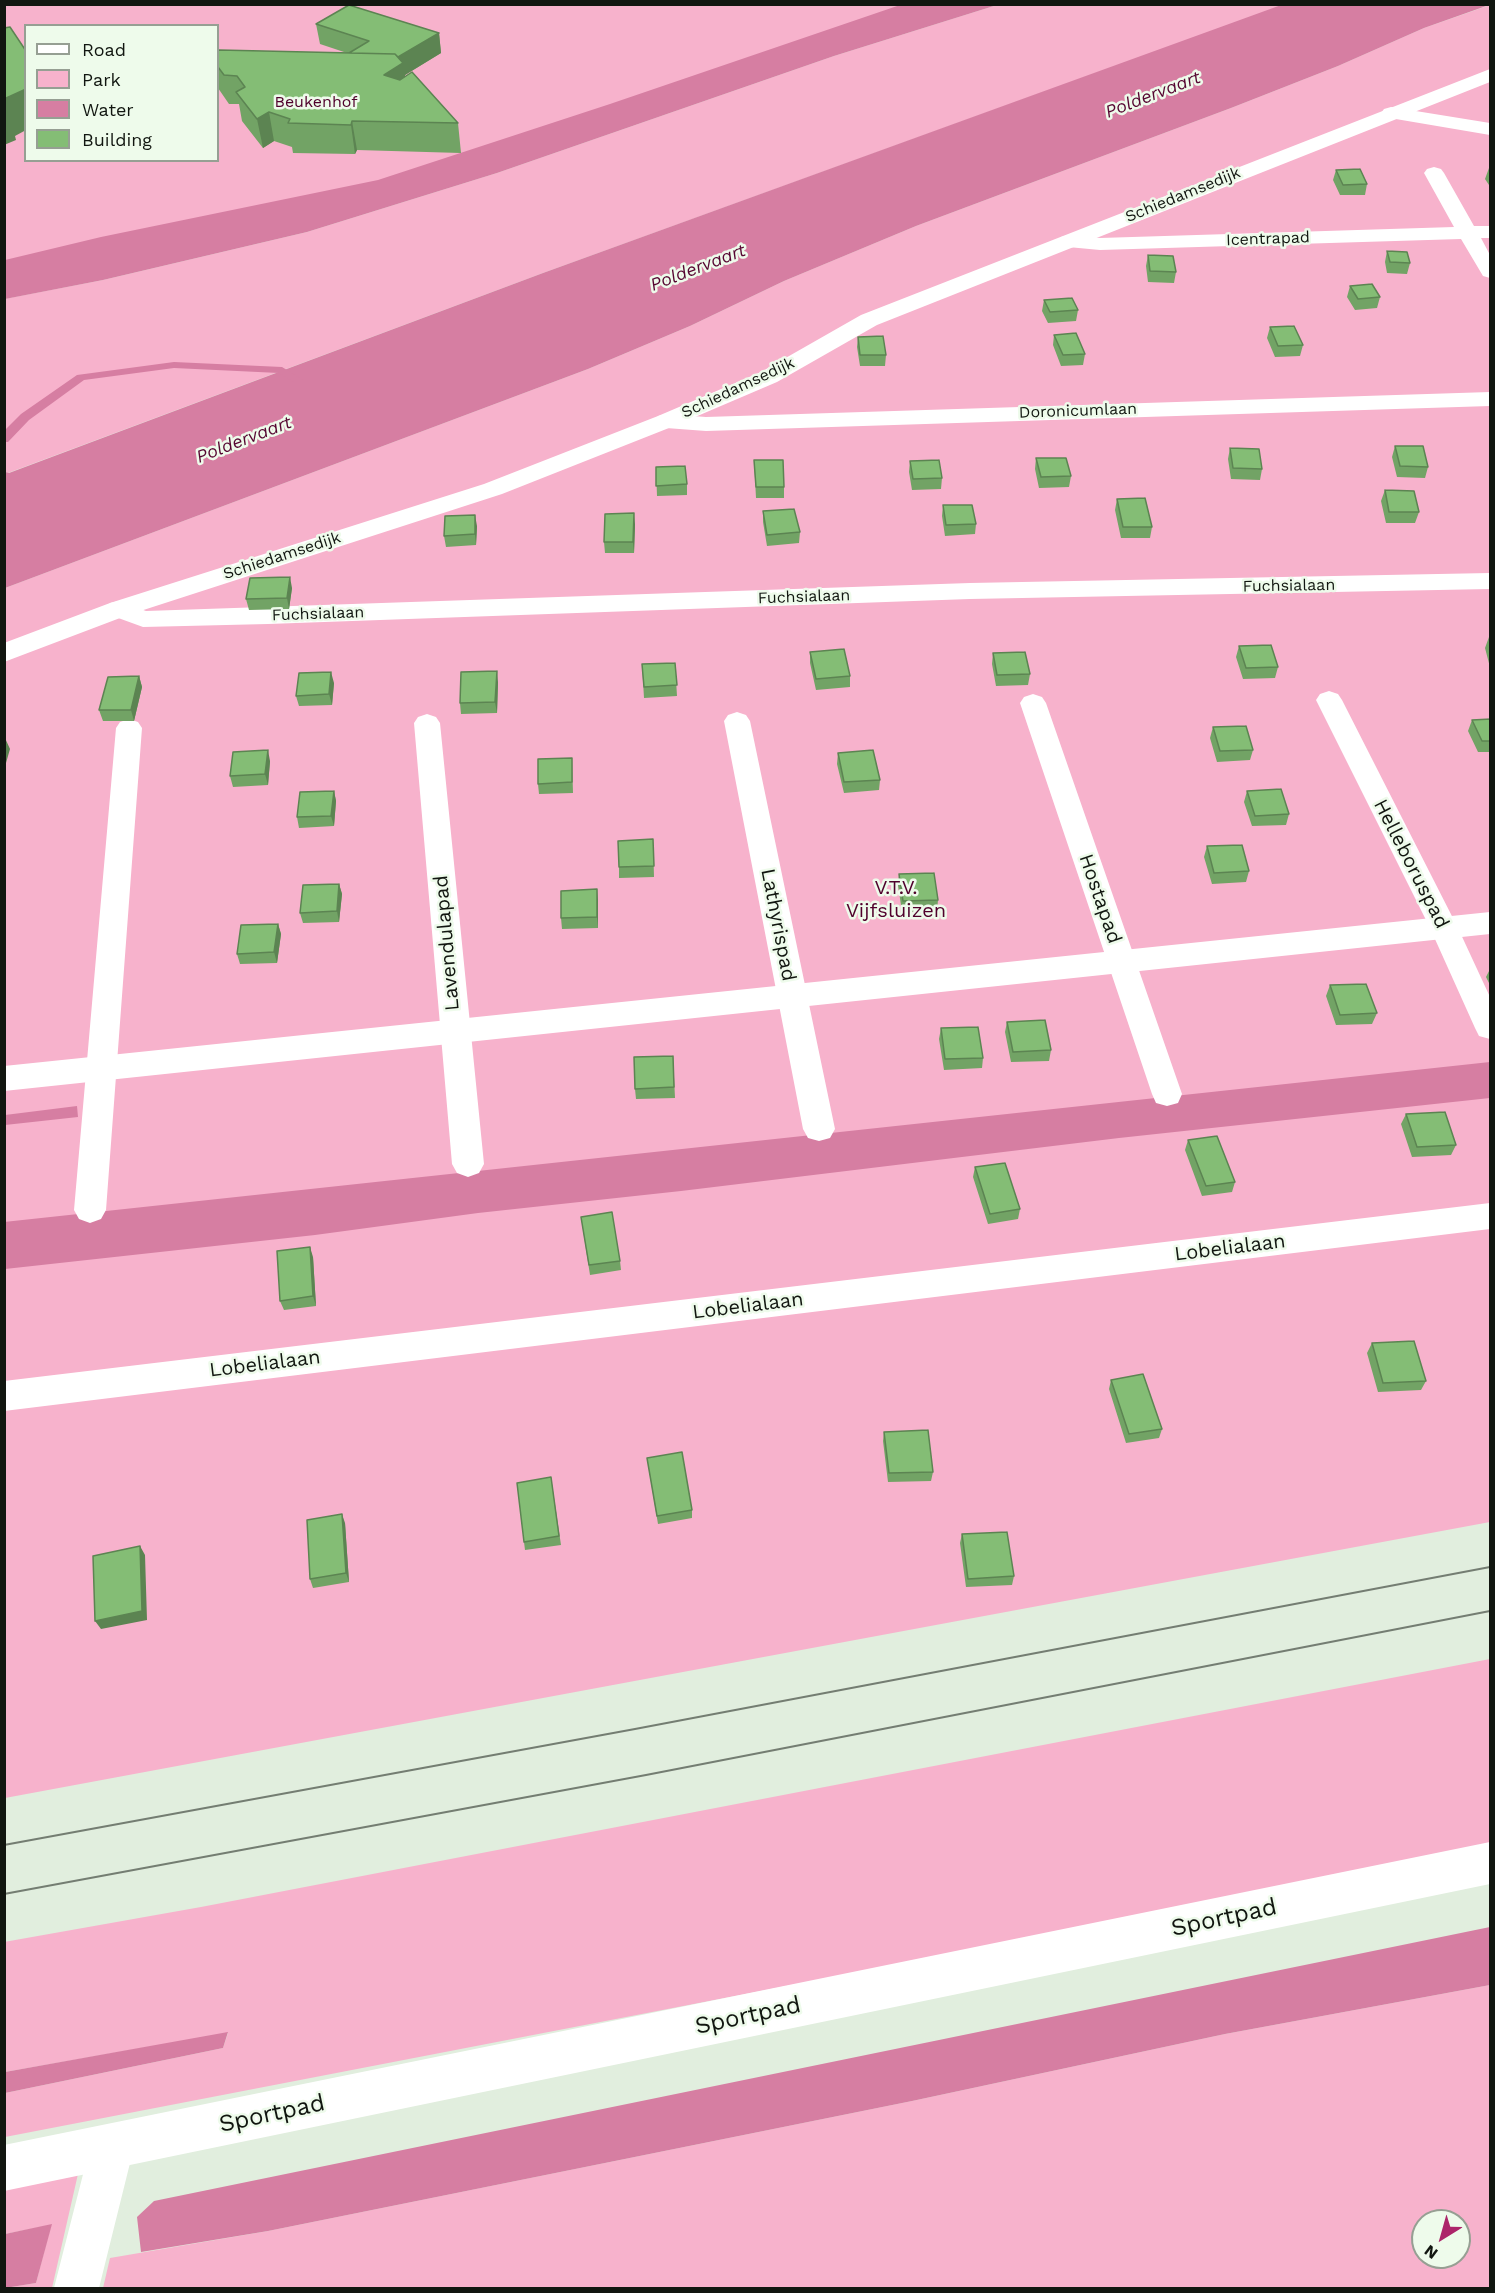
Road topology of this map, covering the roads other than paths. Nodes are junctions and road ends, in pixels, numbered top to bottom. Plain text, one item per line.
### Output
1 (1491, 75) edge
2 (1391, 113) junction
3 (1491, 129) edge
4 (1434, 174) dead end
5 (1491, 232) edge
6 (1468, 233) junction
7 (1068, 241) junction
8 (1491, 272) edge
9 (1491, 399) edge
10 (666, 421) junction
11 (1491, 581) edge
12 (119, 609) junction
13 (4, 653) edge
14 (1329, 700) dead end
15 (1033, 703) dead end
16 (737, 721) dead end
17 (427, 723) dead end
18 (129, 728) dead end
19 (1491, 923) edge
20 (1444, 928) junction
21 (1122, 962) junction
22 (792, 996) junction
23 (1491, 1028) edge
24 (455, 1032) junction
25 (103, 1069) junction
26 (4, 1079) edge
27 (1167, 1094) dead end
28 (819, 1130) dead end
29 (468, 1164) dead end
30 (90, 1210) dead end
31 (1491, 1216) edge
32 (4, 1396) edge
33 (1491, 1863) edge
34 (112, 2147) junction
35 (4, 2168) edge
36 (76, 2289) edge

1 - 2 street, Schiedamsedijk
2 - 3 lane
2 - 7 street, Schiedamsedijk
4 - 6 lane
5 - 6 lane, Icentrapad
6 - 7 lane, Icentrapad
6 - 8 lane
7 - 10 street, Schiedamsedijk
9 - 10 lane, Doronicumlaan
10 - 12 street, Schiedamsedijk
11 - 12 lane, Fuchsialaan
12 - 13 street, Schiedamsedijk
14 - 20 lane, Helleboruspad
15 - 21 lane, Hostapad
16 - 22 lane, Lathyrispad
17 - 24 lane, Lavendulapad
18 - 25 lane
19 - 20 street
20 - 21 street
20 - 23 lane, Helleboruspad
21 - 22 street
21 - 27 lane, Hostapad
22 - 24 street
22 - 28 lane, Lathyrispad
24 - 25 street
24 - 29 lane, Lavendulapad
25 - 26 street
25 - 30 lane
31 - 32 lane, Lobelialaan
33 - 34 street, Sportpad
34 - 35 street, Sportpad
34 - 36 lane

